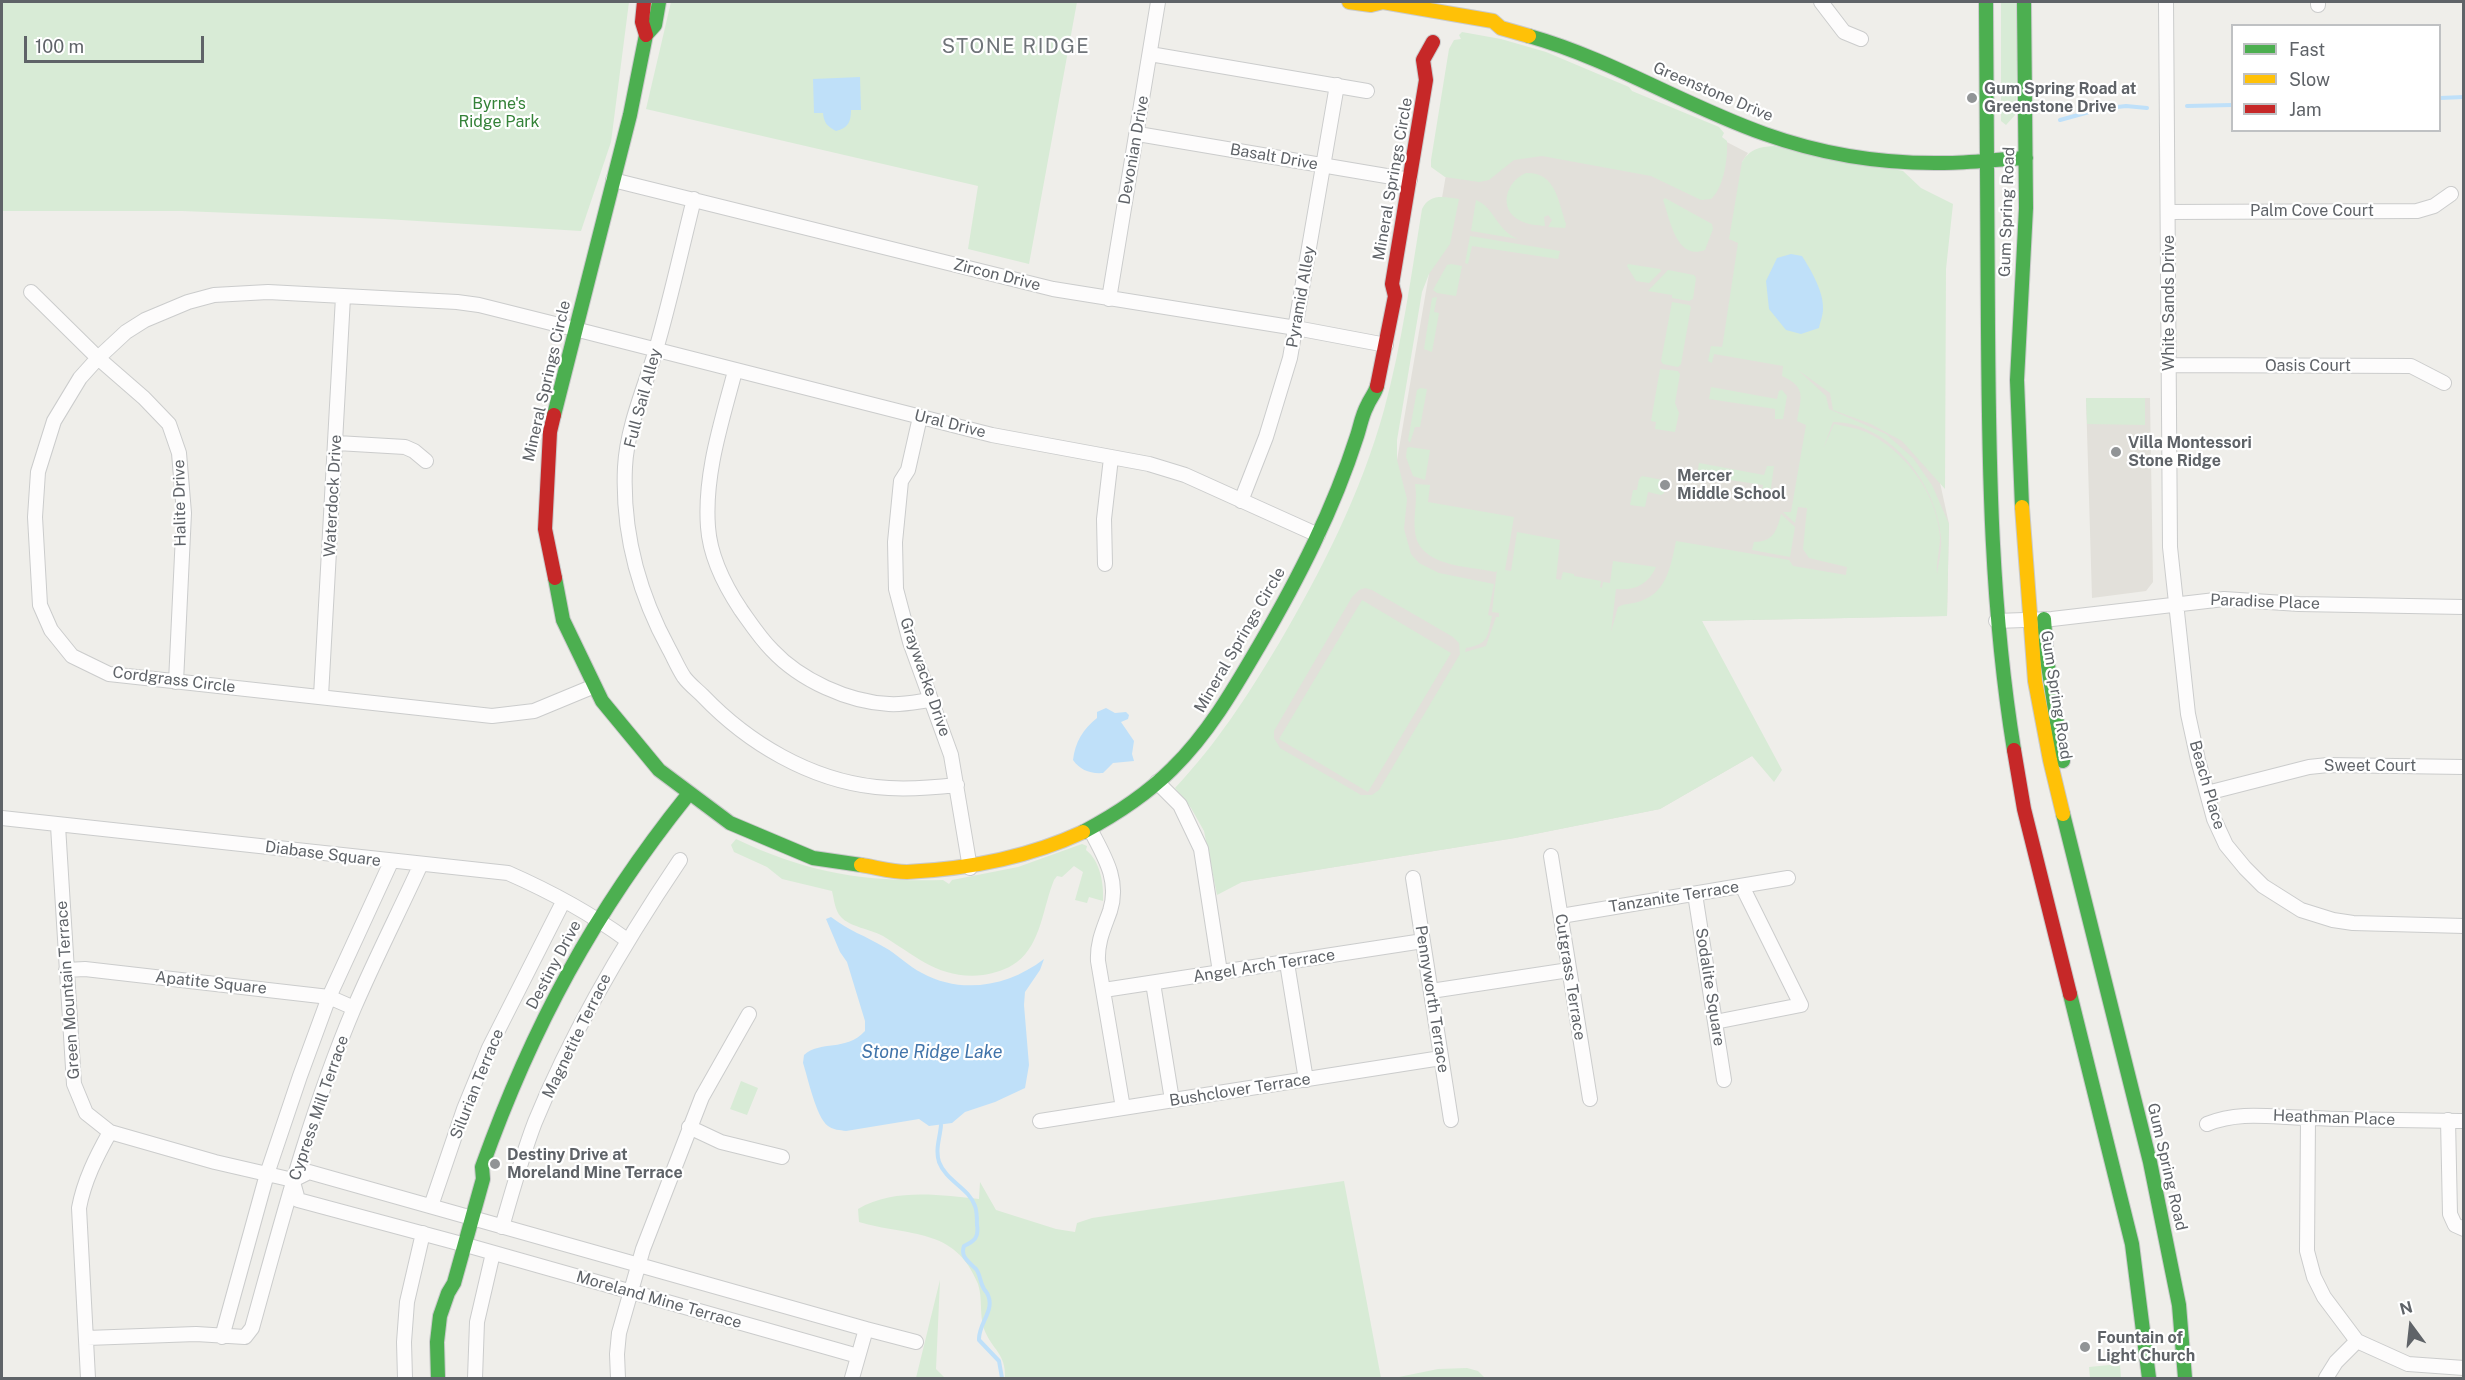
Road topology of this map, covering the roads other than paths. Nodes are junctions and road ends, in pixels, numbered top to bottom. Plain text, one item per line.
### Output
1 (644, 2) edge
2 (659, 2) edge
3 (1158, 2) edge
4 (1348, 2) edge
5 (1821, 2) edge
6 (1986, 2) edge
7 (2024, 2) edge
8 (2166, 2) edge
9 (1437, 21) edge
10 (646, 35) junction
11 (1861, 39) dead end
12 (1150, 54) junction
13 (1337, 85) junction
14 (1367, 91) dead end
15 (1138, 134) junction
16 (2026, 158) junction
17 (1986, 160) junction
18 (1324, 165) junction
19 (613, 180) junction
20 (1410, 180) junction
21 (2451, 194) dead end
22 (694, 200) junction
23 (2168, 212) junction
24 (32, 292) dead end
25 (343, 297) junction
26 (1108, 299) junction
27 (1296, 328) junction
28 (574, 329) junction
29 (1381, 344) junction
30 (655, 351) junction
31 (98, 358) junction
32 (2169, 365) junction
33 (735, 370) junction
34 (2444, 382) dead end
35 (920, 417) junction
36 (337, 443) junction
37 (1111, 458) junction
38 (426, 461) dead end
39 (1241, 501) junction
40 (1318, 535) junction
41 (1105, 564) dead end
42 (2176, 604) junction
43 (2463, 607) edge
44 (2044, 619) junction
45 (2028, 620) junction
46 (1996, 621) junction
47 (176, 682) junction
48 (592, 687) junction
49 (321, 696) junction
50 (930, 700) junction
51 (2463, 766) edge
52 (1158, 782) junction
53 (957, 785) junction
54 (2207, 793) junction
55 (687, 796) junction
56 (2, 818) edge
57 (2065, 824) junction
58 (58, 826) junction
59 (1090, 829) junction
60 (1551, 856) dead end
61 (680, 860) dead end
62 (391, 862) junction
63 (421, 864) junction
64 (970, 868) junction
65 (1413, 878) dead end
66 (1788, 878) dead end
67 (1742, 886) junction
68 (1695, 894) junction
69 (563, 902) junction
70 (1561, 916) junction
71 (597, 919) junction
72 (2463, 926) edge
73 (627, 940) junction
74 (1423, 941) junction
75 (1287, 963) junction
76 (66, 970) junction
77 (1569, 970) junction
78 (1220, 972) junction
79 (1153, 983) junction
80 (1104, 990) junction
81 (1431, 991) junction
82 (328, 997) junction
83 (354, 1008) junction
84 (749, 1014) dead end
85 (1715, 1022) junction
86 (1441, 1058) junction
87 (1306, 1080) junction
88 (1724, 1080) dead end
89 (1590, 1098) dead end
90 (1172, 1100) junction
91 (1123, 1108) junction
92 (2308, 1118) junction
93 (1451, 1120) dead end
94 (2448, 1120) junction
95 (1040, 1121) dead end
96 (2463, 1121) edge
97 (2207, 1124) dead end
98 (689, 1127) junction
99 (110, 1132) junction
100 (782, 1157) dead end
101 (267, 1174) junction
102 (293, 1180) junction
103 (431, 1206) junction
104 (466, 1217) junction
105 (502, 1227) junction
106 (2463, 1229) edge
107 (423, 1233) junction
108 (459, 1244) junction
109 (494, 1253) junction
110 (638, 1264) junction
111 (630, 1292) junction
112 (866, 1329) junction
113 (222, 1337) junction
114 (87, 1338) junction
115 (2357, 1341) junction
116 (916, 1342) dead end
117 (858, 1356) junction
118 (2463, 1368) edge
119 (88, 1378) edge
120 (405, 1378) edge
121 (438, 1378) edge
122 (475, 1378) edge
123 (618, 1378) edge
124 (852, 1378) edge
125 (2149, 1378) edge
126 (2185, 1378) edge
127 (2326, 1378) edge

1 - 10 street, Mineral Springs Circle
2 - 10 street, Mineral Springs Circle
3 - 12 street, Devonian Drive
4 - 9 street, Greenstone Drive
5 - 11 street
6 - 17 street, Gum Spring Road
7 - 16 street, Gum Spring Road
8 - 23 street, White Sands Drive
9 - 17 street, Greenstone Drive
9 - 20 street, Mineral Springs Circle
10 - 19 street, Mineral Springs Circle
12 - 13 street
12 - 15 street, Devonian Drive
13 - 14 street
13 - 18 street, Pyramid Alley
15 - 18 street, Basalt Drive
15 - 26 street, Devonian Drive
16 - 17 street, Greenstone Drive
16 - 45 street, Gum Spring Road
17 - 46 street, Gum Spring Road
18 - 20 street, Basalt Drive
18 - 27 street, Pyramid Alley
19 - 22 street, Zircon Drive
19 - 28 street, Mineral Springs Circle
20 - 29 street, Mineral Springs Circle
21 - 23 street, Palm Cove Court
22 - 26 street, Zircon Drive
22 - 30 street, Full Sail Alley
23 - 32 street, White Sands Drive
24 - 31 street, Halite Drive
25 - 28 street, Cordgrass Circle
25 - 31 street, Cordgrass Circle
25 - 36 street, Waterdock Drive
26 - 27 street, Zircon Drive
27 - 29 street, Zircon Drive
27 - 39 street, Pyramid Alley
28 - 30 street, Ural Drive
28 - 48 street, Mineral Springs Circle
29 - 40 street, Mineral Springs Circle
30 - 33 street, Ural Drive
30 - 53 street, Full Sail Alley
31 - 47 street, Halite Drive
31 - 47 street, Cordgrass Circle
32 - 34 street, Oasis Court
32 - 42 street, White Sands Drive
33 - 35 street, Ural Drive
33 - 50 street
35 - 37 street, Ural Drive
35 - 50 street, Graywacke Drive
36 - 38 street
36 - 49 street, Waterdock Drive
37 - 39 street, Ural Drive
37 - 41 street
39 - 40 street, Ural Drive
40 - 52 street, Mineral Springs Circle
42 - 43 street, Paradise Place
42 - 44 street, Paradise Place
42 - 54 street, Beach Place
44 - 45 street, Paradise Place
44 - 57 street
45 - 46 street, Paradise Place
45 - 57 street, Gum Spring Road
46 - 125 street, Gum Spring Road
47 - 49 street, Cordgrass Circle
48 - 49 street, Cordgrass Circle
48 - 55 street, Mineral Springs Circle
50 - 53 street, Graywacke Drive
51 - 54 street, Sweet Court
52 - 59 street, Mineral Springs Circle
52 - 78 street
53 - 64 street, Graywacke Drive
54 - 72 street, Beach Place
55 - 64 street, Mineral Springs Circle
55 - 71 street, Destiny Drive
56 - 58 street, Diabase Square
57 - 126 street, Gum Spring Road
58 - 62 street, Diabase Square
58 - 76 street, Green Mountain Terrace
59 - 64 street, Mineral Springs Circle
59 - 80 street
60 - 70 street, Cutgrass Terrace
61 - 73 street, Magnetite Terrace
62 - 63 street, Diabase Square
62 - 82 street, Cypress Mill Terrace
63 - 69 street, Diabase Square
63 - 83 street, Cypress Mill Terrace
65 - 74 street, Pennyworth Terrace
66 - 67 street, Tanzanite Terrace
67 - 68 street, Tanzanite Terrace
67 - 85 street
68 - 70 street, Tanzanite Terrace
68 - 85 street, Sodalite Square
69 - 71 street, Diabase Square
69 - 103 street, Silurian Terrace
70 - 77 street, Cutgrass Terrace
71 - 73 street, Diabase Square
71 - 104 street, Destiny Drive
73 - 105 street, Magnetite Terrace
74 - 75 street, Angel Arch Terrace
74 - 81 street, Pennyworth Terrace
75 - 78 street, Angel Arch Terrace
75 - 87 street
76 - 82 street, Apatite Square
76 - 99 street, Green Mountain Terrace
77 - 81 street
77 - 89 street, Cutgrass Terrace
78 - 79 street, Angel Arch Terrace
79 - 80 street, Angel Arch Terrace
79 - 90 street
80 - 91 street
81 - 86 street, Pennyworth Terrace
82 - 83 street, Apatite Square
82 - 101 street, Cypress Mill Terrace
83 - 102 street, Cypress Mill Terrace
84 - 98 street
85 - 88 street, Sodalite Square
86 - 87 street, Bushclover Terrace
86 - 93 street, Pennyworth Terrace
87 - 90 street, Bushclover Terrace
90 - 91 street, Bushclover Terrace
91 - 95 street, Bushclover Terrace
92 - 94 street, Heathman Place
92 - 97 street, Heathman Place
92 - 115 street
94 - 96 street, Heathman Place
94 - 106 street
98 - 100 street
98 - 110 street
99 - 101 street, Green Mountain Terrace
99 - 114 street
101 - 102 street, Green Mountain Terrace
101 - 113 street, Cypress Mill Terrace
102 - 103 street, Green Mountain Terrace
102 - 107 street
102 - 113 street, Cypress Mill Terrace
103 - 104 street, Green Mountain Terrace
104 - 105 street, Moreland Mine Terrace
104 - 108 street, Destiny Drive
105 - 110 street, Moreland Mine Terrace
107 - 108 street
107 - 120 street
108 - 109 street, Moreland Mine Terrace
108 - 121 street, Destiny Drive
109 - 111 street, Moreland Mine Terrace
109 - 122 street
110 - 111 street
110 - 112 street, Moreland Mine Terrace
111 - 117 street, Moreland Mine Terrace
111 - 123 street
112 - 116 street, Moreland Mine Terrace
112 - 117 street
113 - 114 street, Cypress Mill Terrace
114 - 119 street
115 - 118 street
115 - 127 street
117 - 124 street

